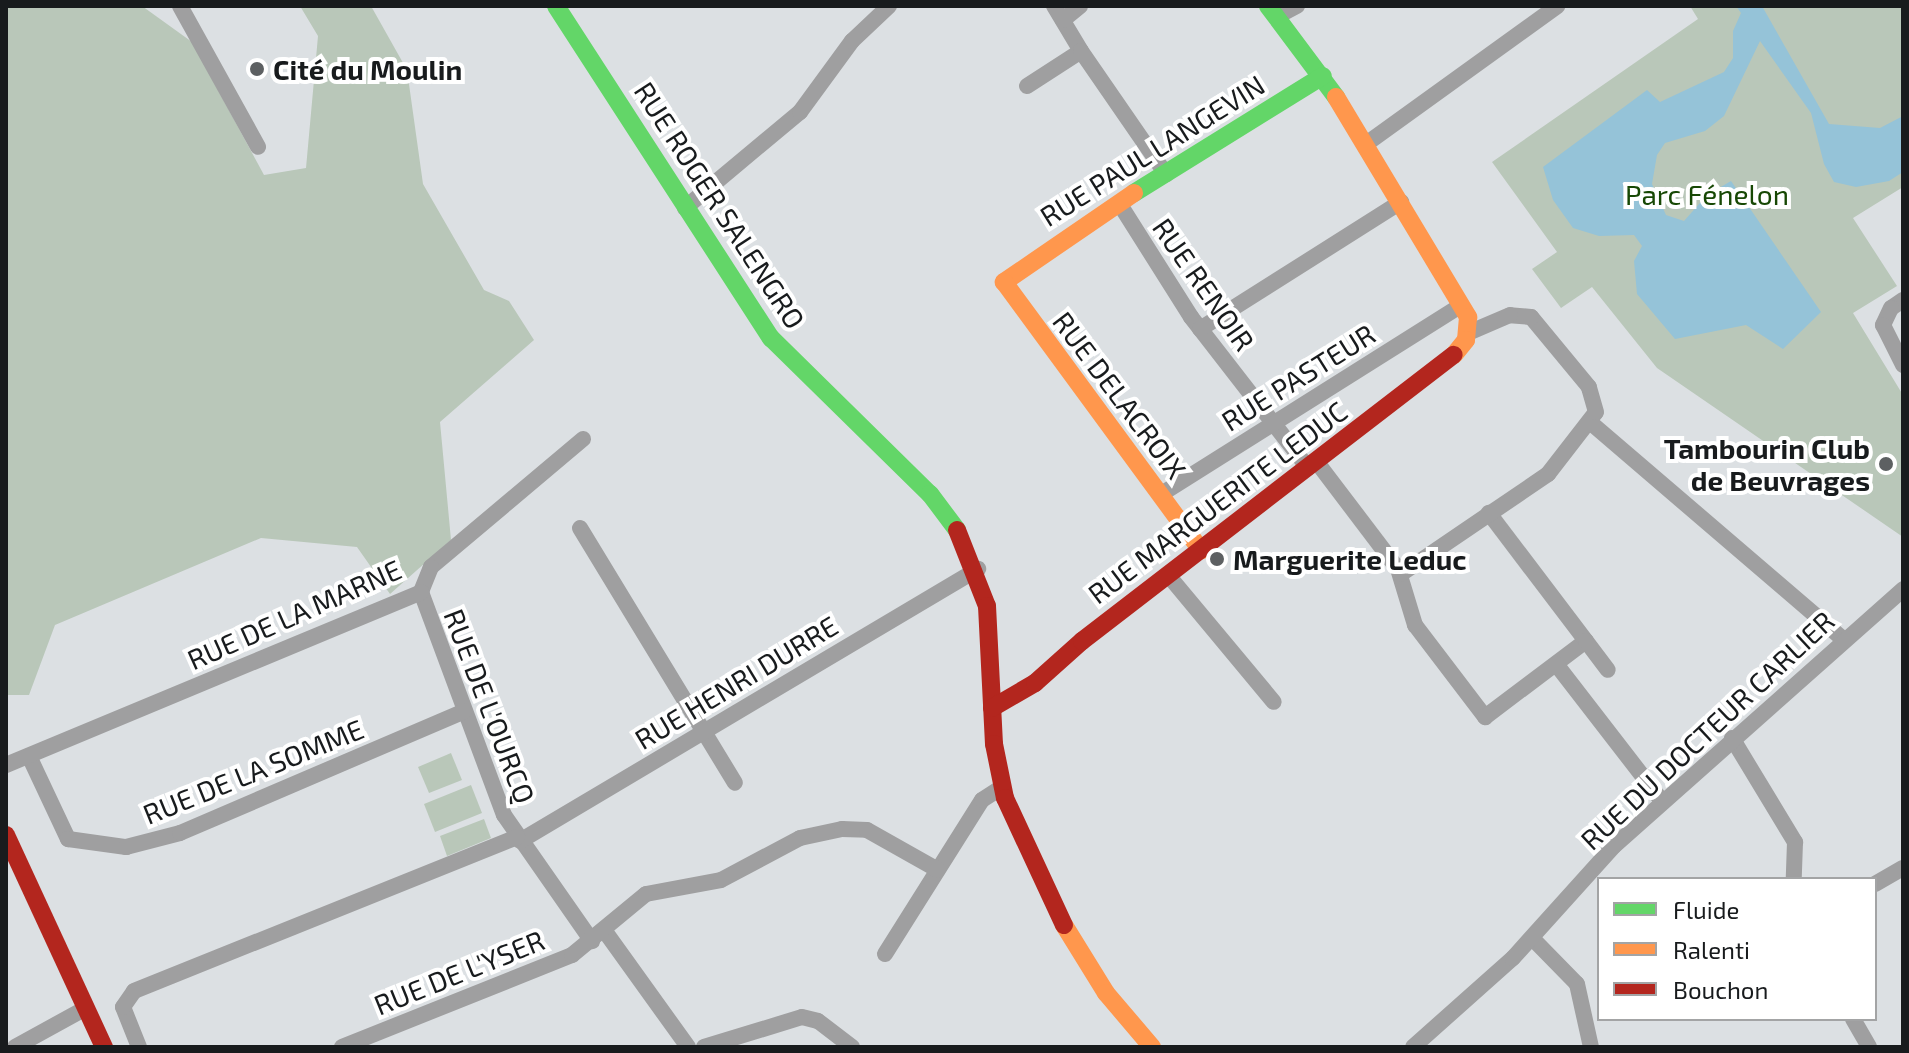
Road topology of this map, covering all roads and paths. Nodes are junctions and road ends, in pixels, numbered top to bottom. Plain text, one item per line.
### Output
1 (180, 6) edge
2 (556, 6) edge
3 (889, 6) edge
4 (1080, 6) edge
5 (1297, 6) edge
6 (1557, 6) edge
7 (1272, 11) edge
8 (1058, 13) edge
9 (1081, 51) junction
10 (1323, 76) junction
11 (1027, 86) dead end
12 (1366, 144) junction
13 (258, 147) dead end
14 (1166, 174) junction
15 (1401, 202) junction
16 (1119, 203) junction
17 (685, 208) junction
18 (1011, 273) joint
19 (1903, 300) edge
20 (1461, 305) junction
21 (1200, 329) junction
22 (1468, 333) junction
23 (1903, 365) edge
24 (1273, 423) junction
25 (1591, 423) junction
26 (583, 439) dead end
27 (1312, 465) junction
28 (1163, 493) junction
29 (1489, 513) junction
30 (580, 528) dead end
31 (1201, 550) junction
32 (978, 569) junction
33 (1401, 574) junction
34 (1168, 575) junction
35 (1903, 589) edge
36 (421, 592) junction
37 (1843, 639) junction
38 (1586, 641) junction
39 (1556, 664) junction
40 (1608, 670) dead end
41 (1274, 702) dead end
42 (992, 708) junction
43 (464, 711) junction
44 (704, 731) junction
45 (1732, 738) junction
46 (29, 756) junction
47 (6, 765) edge
48 (735, 783) dead end
49 (1002, 787) junction
50 (1662, 801) junction
51 (6, 835) edge
52 (518, 839) junction
53 (1903, 868) edge
54 (938, 870) junction
55 (1794, 877) edge
56 (1877, 883) edge
57 (598, 936) junction
58 (1532, 938) junction
59 (885, 954) dead end
60 (86, 1008) junction
61 (1854, 1021) edge
62 (15, 1047) edge
63 (104, 1047) edge
64 (139, 1047) edge
65 (342, 1047) edge
66 (688, 1047) edge
67 (704, 1047) edge
68 (852, 1047) edge
69 (1152, 1047) edge
70 (1413, 1047) edge
71 (1591, 1047) edge
72 (1869, 1047) edge

1 - 13 street
2 - 17 street, RUE ROGER SALENGRO
3 - 17 street
4 - 8 street
5 - 7 street
6 - 12 street
7 - 10 street
8 - 9 street
9 - 11 street
9 - 14 street
10 - 12 street
10 - 14 street, RUE PAUL LANGEVIN
12 - 15 street
14 - 16 street, RUE PAUL LANGEVIN
15 - 20 street
15 - 21 street
16 - 18 street, RUE PAUL LANGEVIN
16 - 21 street, RUE RENOIR
17 - 32 street, RUE ROGER SALENGRO
18 - 28 street, RUE DELACROIX
19 - 23 street
20 - 22 street
20 - 24 street, RUE PASTEUR
21 - 24 street, RUE RENOIR
22 - 25 street
22 - 27 street, RUE MARGUERITE LEDUC
24 - 27 street, RUE RENOIR
24 - 28 street, RUE PASTEUR
25 - 29 street
25 - 37 street
26 - 36 street, RUE DE LA MARNE
27 - 31 street, RUE MARGUERITE LEDUC
27 - 33 street, RUE RENOIR
28 - 31 street, RUE DELACROIX
29 - 33 street
29 - 38 street
30 - 44 street
31 - 34 street, RUE MARGUERITE LEDUC
32 - 42 street, RUE ROGER SALENGRO
32 - 44 street, RUE HENRI DURRE
33 - 39 street
34 - 41 street
34 - 42 street, RUE MARGUERITE LEDUC
35 - 37 street, RUE DU DOCTEUR CARLIER
36 - 43 street, RUE DE L'OURCQ
36 - 46 street, RUE DE LA MARNE
37 - 45 street, RUE DU DOCTEUR CARLIER
38 - 39 street
38 - 40 street
39 - 50 street
42 - 49 street, RUE ROGER SALENGRO
43 - 46 street, RUE DE LA SOMME
43 - 52 street, RUE DE L'OURCQ
44 - 48 street
44 - 52 street, RUE HENRI DURRE
45 - 50 street, RUE DU DOCTEUR CARLIER
45 - 55 street
46 - 47 street, RUE DE LA MARNE
49 - 54 street
49 - 69 street, RUE ROGER SALENGRO
50 - 58 street, RUE DU DOCTEUR CARLIER
51 - 60 street
52 - 57 street, RUE DE L'OURCQ
52 - 64 street, RUE HENRI DURRE
53 - 56 street
54 - 57 street, RUE DE L'YSER
54 - 59 street
57 - 65 street, RUE DE L'YSER
57 - 66 street, RUE DE L'OURCQ
58 - 70 street, RUE DU DOCTEUR CARLIER
58 - 71 street
60 - 62 street
60 - 63 street
61 - 72 street
67 - 68 street

